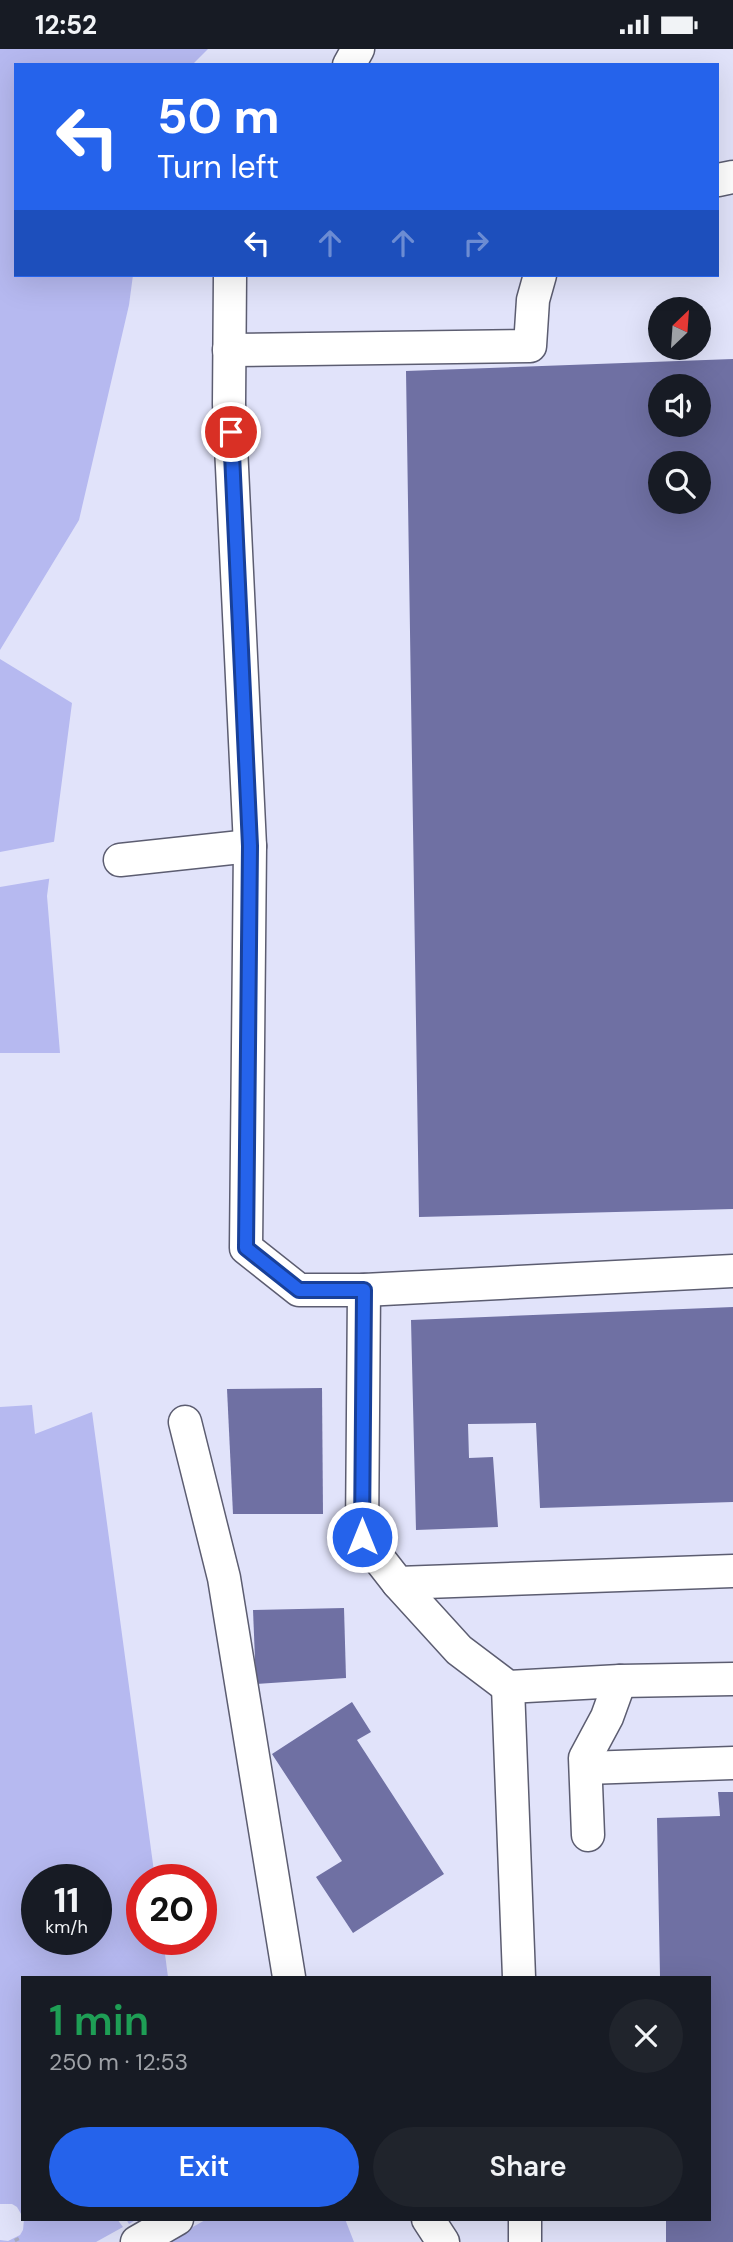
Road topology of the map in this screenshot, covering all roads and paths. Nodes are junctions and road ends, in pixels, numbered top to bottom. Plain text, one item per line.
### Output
1 (230, 277) edge
2 (539, 277) edge
3 (229, 350) junction
4 (250, 846) junction
5 (120, 860) dead end
6 (733, 1272) edge
7 (364, 1290) junction
8 (185, 1422) dead end
9 (733, 1571) edge
10 (398, 1583) junction
11 (733, 1679) edge
12 (620, 1681) junction
13 (508, 1687) junction
14 (733, 1763) edge
15 (586, 1768) junction
16 (588, 1835) dead end
17 (289, 1976) edge
18 (519, 1976) edge
19 (174, 2221) edge
20 (429, 2221) edge
21 (525, 2221) edge
22 (137, 2242) edge
23 (443, 2242) edge
24 (525, 2242) edge

1 - 3 street
2 - 3 street
3 - 4 street
4 - 5 street
4 - 7 street
6 - 7 street
7 - 10 street
8 - 17 street
9 - 10 street
10 - 13 street
11 - 12 street
12 - 13 street
12 - 15 street
13 - 18 street
14 - 15 street
15 - 16 street
19 - 22 street
20 - 23 street
21 - 24 street

